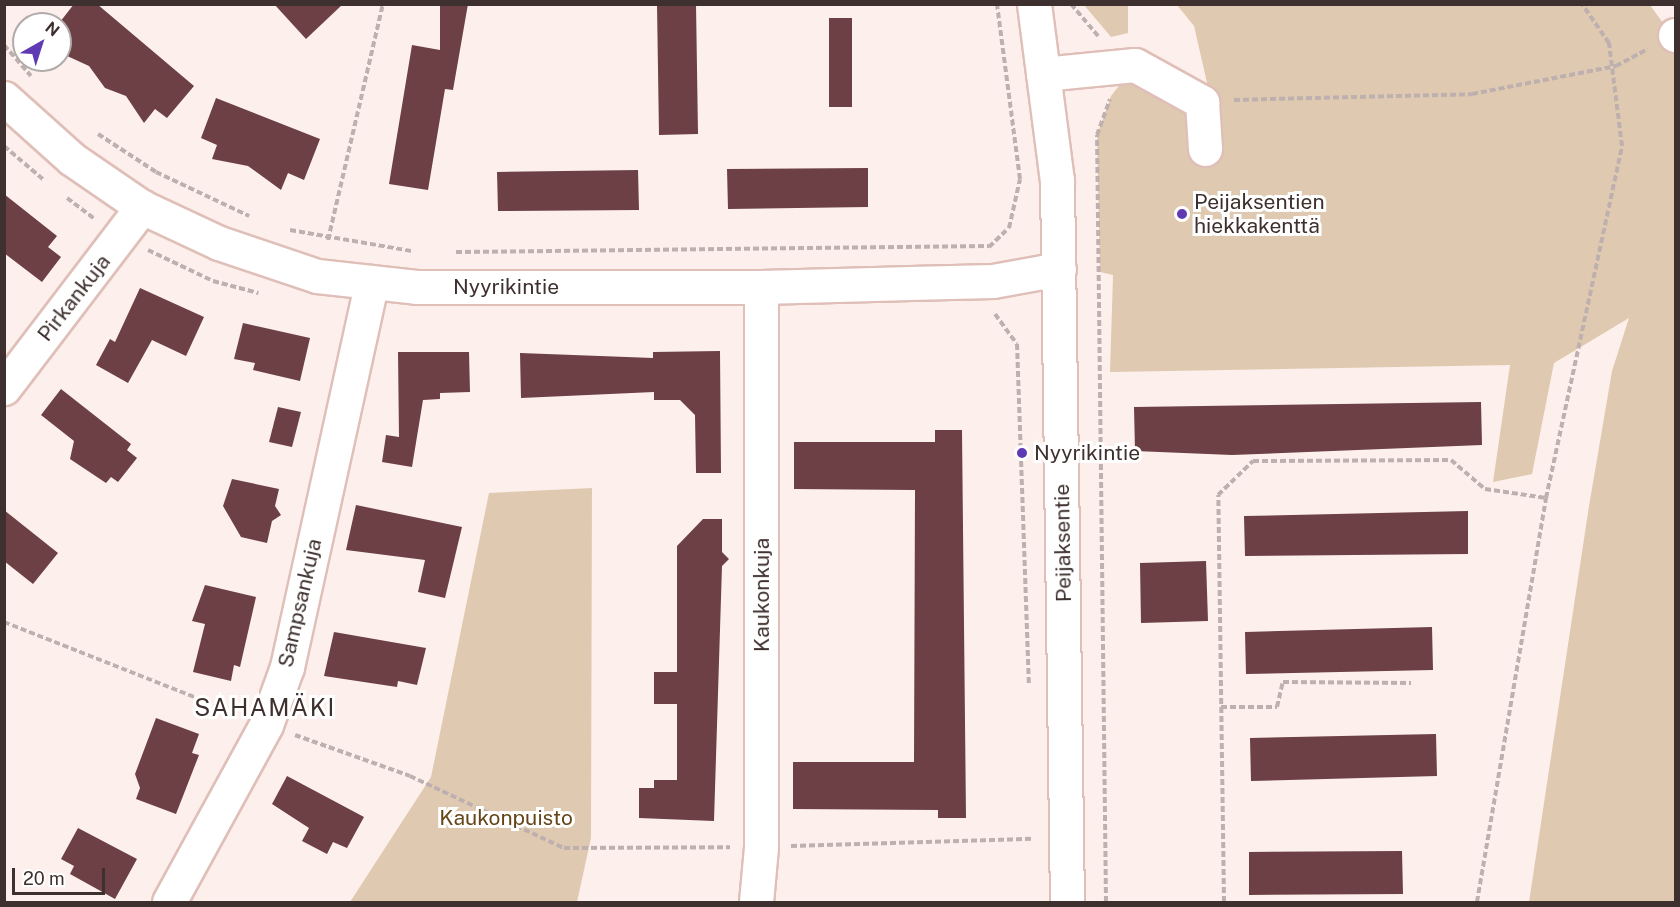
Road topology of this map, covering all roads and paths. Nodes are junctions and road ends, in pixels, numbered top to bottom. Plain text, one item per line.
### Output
1 (383, 4) edge
2 (997, 4) edge
3 (1034, 4) edge
4 (1071, 4) edge
5 (1582, 4) edge
6 (4, 45) edge
7 (1656, 45) dead end
8 (1616, 66) junction
9 (1107, 69) junction
10 (1043, 74) junction
11 (39, 83) dead end
12 (4, 98) edge
13 (1202, 102) junction
14 (86, 127) dead end
15 (1205, 149) dead end
16 (142, 207) junction
17 (261, 221) dead end
18 (283, 228) dead end
19 (328, 240) junction
20 (989, 246) junction
21 (421, 252) dead end
22 (443, 252) dead end
23 (1059, 269) junction
24 (317, 276) junction
25 (372, 282) junction
26 (993, 282) junction
27 (761, 287) junction
28 (4, 388) edge
29 (1546, 498) junction
30 (4, 621) edge
31 (1412, 683) dead end
32 (1029, 699) dead end
33 (1221, 708) junction
34 (266, 725) junction
35 (1033, 827) dead end
36 (1033, 839) junction
37 (761, 847) junction
38 (1033, 849) dead end
39 (169, 903) edge
40 (756, 903) edge
41 (1067, 903) edge
42 (1106, 903) edge
43 (1224, 903) edge
44 (1477, 903) edge

1 - 19 path
2 - 20 path
3 - 10 street, Peijaksentie
4 - 9 path
5 - 8 path
6 - 11 path
7 - 8 path
8 - 13 path
8 - 29 path
9 - 10 street
9 - 13 street
9 - 42 path
10 - 23 street, Peijaksentie
12 - 16 street, Nyyrikintie
13 - 15 street
14 - 17 path
16 - 24 street, Nyyrikintie
16 - 28 street, Pirkankuja
18 - 19 path
19 - 21 path
19 - 24 path
20 - 22 path
20 - 26 path
23 - 26 street, Nyyrikintie
23 - 41 street, Peijaksentie
24 - 25 street, Nyyrikintie
25 - 27 street, Nyyrikintie
25 - 34 street, Sampsankuja
26 - 27 street, Nyyrikintie
26 - 32 path
27 - 37 street, Kaukonkuja
29 - 33 path
29 - 44 path
30 - 34 path
31 - 33 path
33 - 43 path
34 - 37 path
34 - 39 street, Sampsankuja
35 - 36 path
36 - 37 path
36 - 38 path
37 - 40 street, Kaukonkuja

